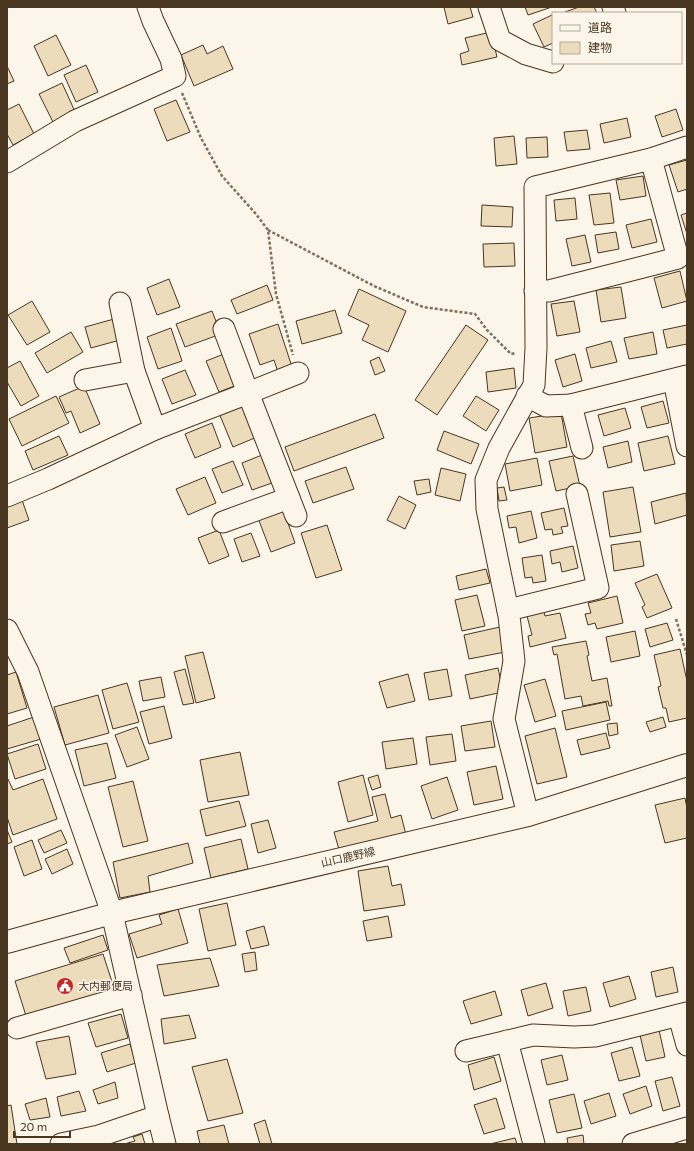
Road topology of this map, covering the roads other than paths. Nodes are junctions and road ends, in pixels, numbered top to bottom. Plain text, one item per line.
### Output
1 (148, 7) edge
2 (489, 7) edge
3 (552, 62) edge
4 (687, 147) edge
5 (651, 159) junction
6 (7, 162) edge
7 (682, 257) edge
8 (535, 291) junction
9 (120, 303) dead end
10 (224, 329) dead end
11 (134, 371) junction
12 (298, 373) road end
13 (680, 378) edge
14 (85, 380) dead end
15 (248, 393) junction
16 (527, 396) junction
17 (571, 405) junction
18 (155, 429) junction
19 (687, 446) edge
20 (582, 448) dead end
21 (578, 494) dead end
22 (7, 496) edge
23 (223, 522) dead end
24 (508, 610) junction
25 (7, 630) edge
26 (687, 765) edge
27 (528, 815) junction
28 (112, 913) junction
29 (7, 942) edge
30 (131, 995) junction
31 (683, 1014) edge
32 (17, 1028) dead end
33 (507, 1041) junction
34 (687, 1045) edge
35 (466, 1051) dead end
36 (158, 1116) junction
37 (687, 1128) edge
38 (61, 1144) edge
39 (166, 1144) edge
40 (534, 1144) edge
41 (633, 1144) edge

1 - 6 street
2 - 3 street
4 - 5 street
5 - 7 street
5 - 8 street
7 - 8 street
8 - 16 street
9 - 11 street
10 - 15 street
11 - 14 street
11 - 18 street
12 - 15 street
13 - 17 street
13 - 19 street
15 - 18 street
15 - 23 street
16 - 17 street
16 - 24 street
17 - 20 street
18 - 22 street
21 - 24 street
24 - 27 street
25 - 28 street
26 - 27 main road, 山口鹿野線
27 - 28 main road, 山口鹿野線
28 - 29 main road, 山口鹿野線
28 - 30 street
30 - 32 street
30 - 36 street
31 - 33 street
31 - 34 street
33 - 35 street
33 - 40 street
36 - 38 street
36 - 39 street
37 - 41 street

